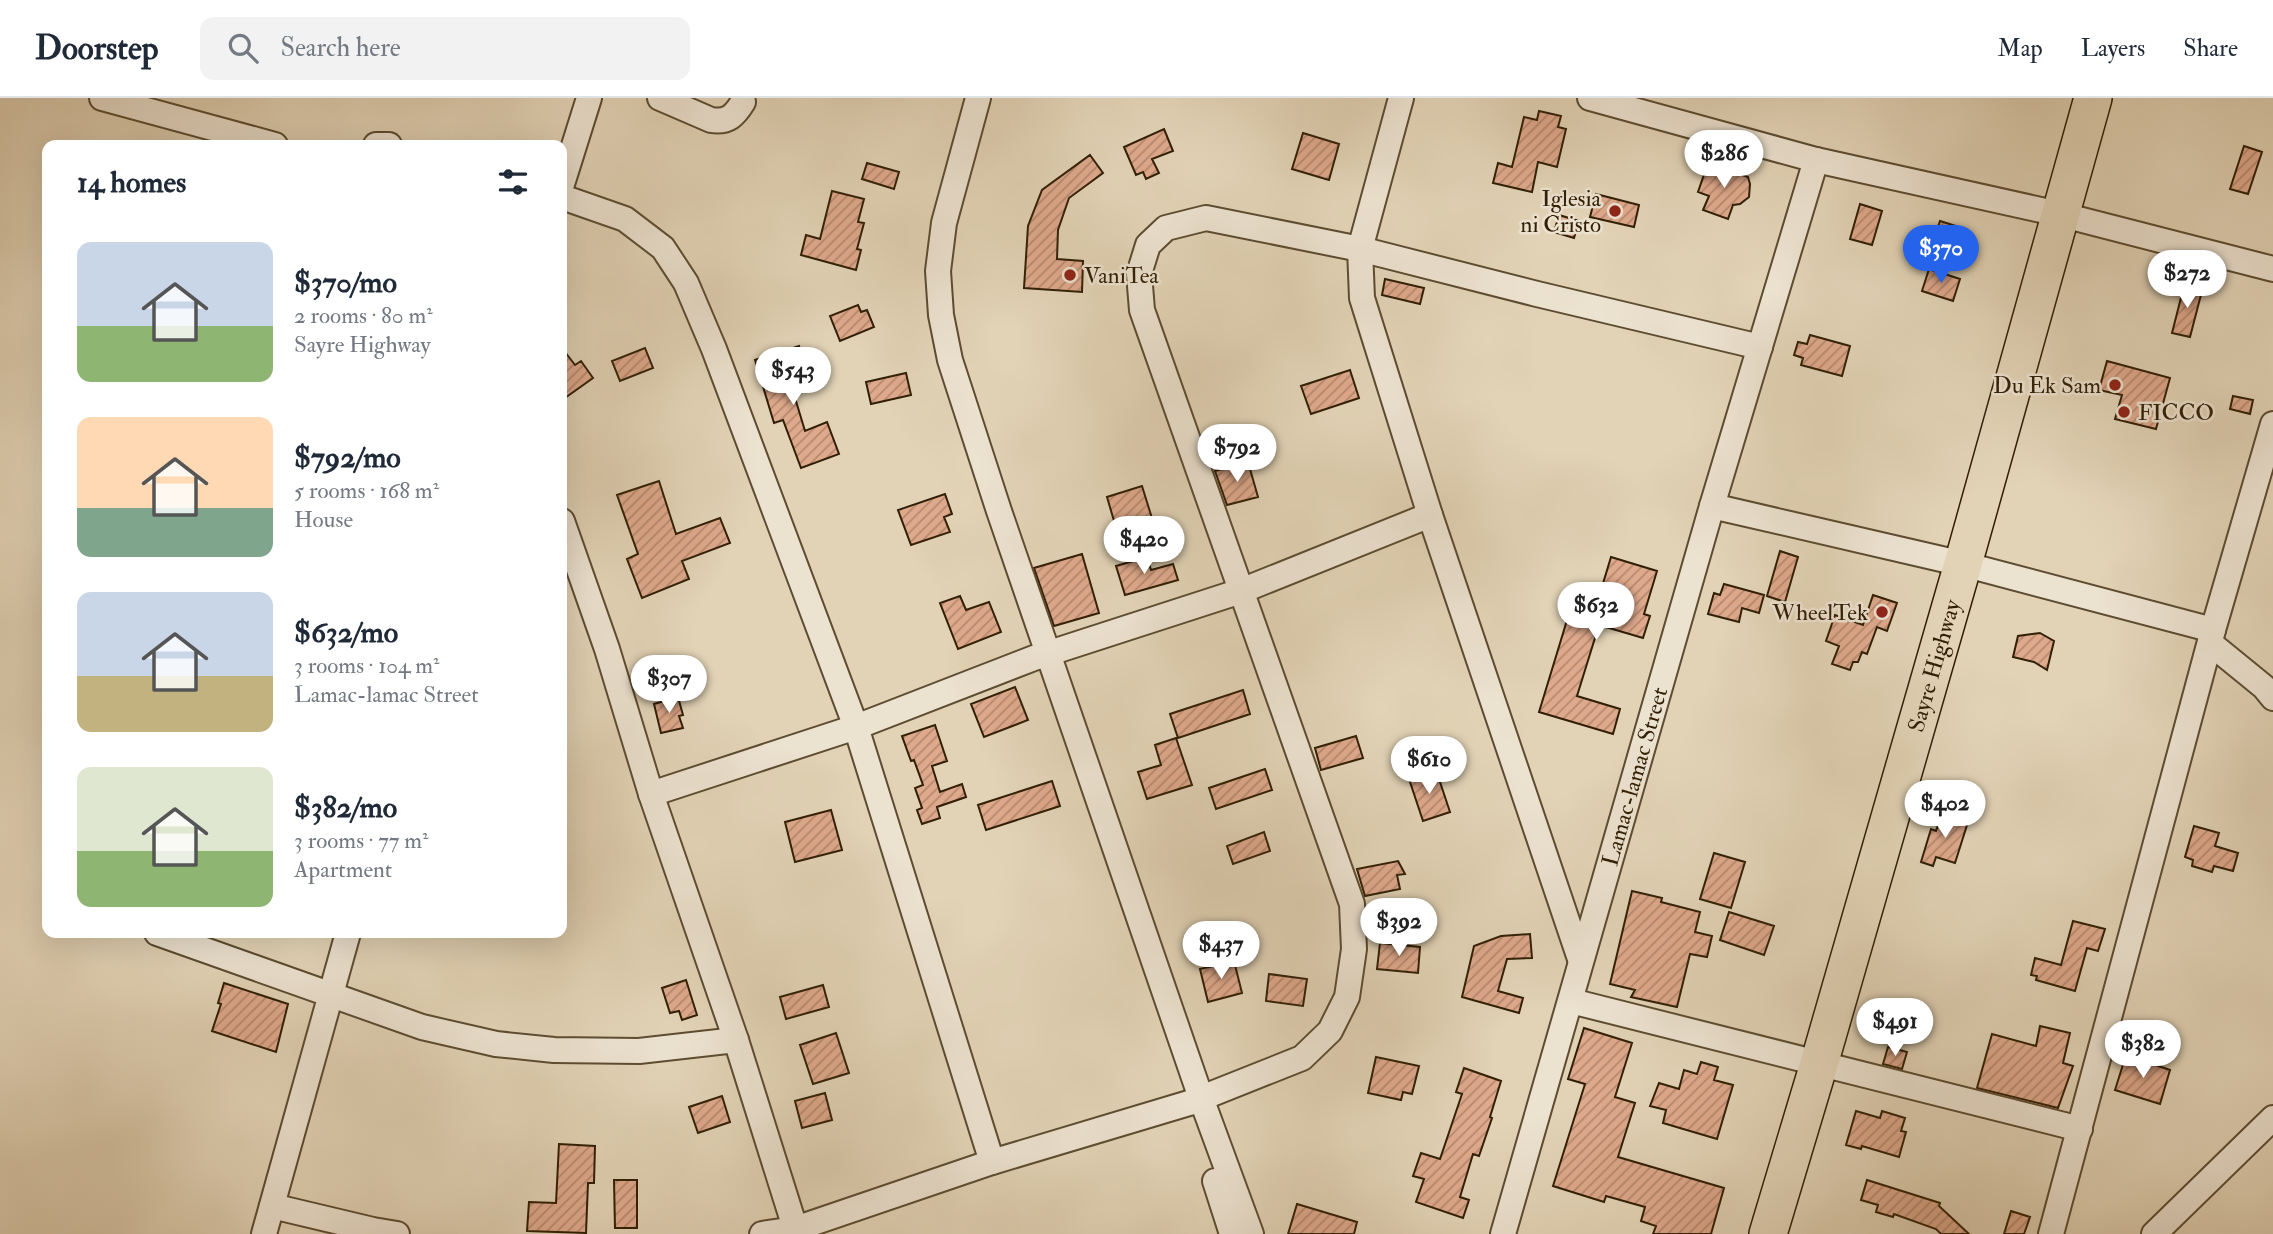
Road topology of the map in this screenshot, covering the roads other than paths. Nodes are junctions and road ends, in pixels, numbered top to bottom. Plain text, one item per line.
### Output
1 (102, 98) edge
2 (589, 98) edge
3 (660, 98) edge
4 (963, 98) edge
5 (978, 98) edge
6 (1401, 98) edge
7 (2093, 98) edge
8 (1601, 99) edge
9 (743, 102) dead end
10 (257, 140) edge
11 (1816, 160) junction
12 (567, 168) edge
13 (947, 182) junction
14 (567, 199) edge
15 (2059, 214) junction
16 (1360, 249) junction
17 (2273, 269) edge
18 (1760, 347) junction
19 (2273, 424) edge
20 (2264, 485) edge
21 (1712, 506) junction
22 (1430, 516) junction
23 (567, 536) edge
24 (1963, 564) junction
25 (1241, 591) junction
26 (2211, 637) junction
27 (1042, 656) junction
28 (2273, 698) edge
29 (856, 727) junction
30 (651, 794) junction
31 (171, 938) edge
32 (347, 938) edge
33 (1580, 959) junction
34 (330, 995) junction
35 (1571, 1001) junction
36 (736, 1040) junction
37 (1819, 1064) junction
38 (1195, 1100) junction
39 (2273, 1118) edge
40 (2080, 1129) junction
41 (992, 1162) junction
42 (272, 1206) junction
43 (796, 1231) edge
44 (264, 1234) edge
45 (397, 1234) edge
46 (762, 1234) edge
47 (1232, 1234) edge
48 (1251, 1234) edge
49 (1503, 1234) edge
50 (1768, 1234) edge
51 (2051, 1234) edge
52 (2154, 1234) edge

1 - 10 street
2 - 12 street
3 - 9 street
4 - 13 street
5 - 13 street
6 - 16 street
7 - 15 highway, Sayre Highway
8 - 11 street
11 - 15 street
11 - 18 street, Lamac-lamac Street
13 - 27 street
14 - 29 street
15 - 17 street
15 - 24 highway, Sayre Highway
16 - 18 street
16 - 22 street
16 - 25 street
18 - 21 street, Lamac-lamac Street
19 - 20 street
20 - 26 street
21 - 24 street
21 - 33 street, Lamac-lamac Street
22 - 25 street
22 - 33 street
23 - 30 street
24 - 26 street
24 - 37 highway, Sayre Highway
25 - 27 street
25 - 38 street
26 - 28 street
26 - 40 street
27 - 29 street
27 - 38 street
29 - 30 street
29 - 41 street
30 - 36 street
31 - 34 street
32 - 34 street
33 - 35 street, Lamac-lamac Street
34 - 36 street
34 - 42 street
35 - 37 street
35 - 49 street, Lamac-lamac Street
36 - 43 street
37 - 40 street
37 - 50 highway, Sayre Highway
38 - 41 street
38 - 47 street
38 - 48 street
39 - 52 street
40 - 51 street
41 - 43 street
42 - 44 street
42 - 45 street
43 - 46 street

